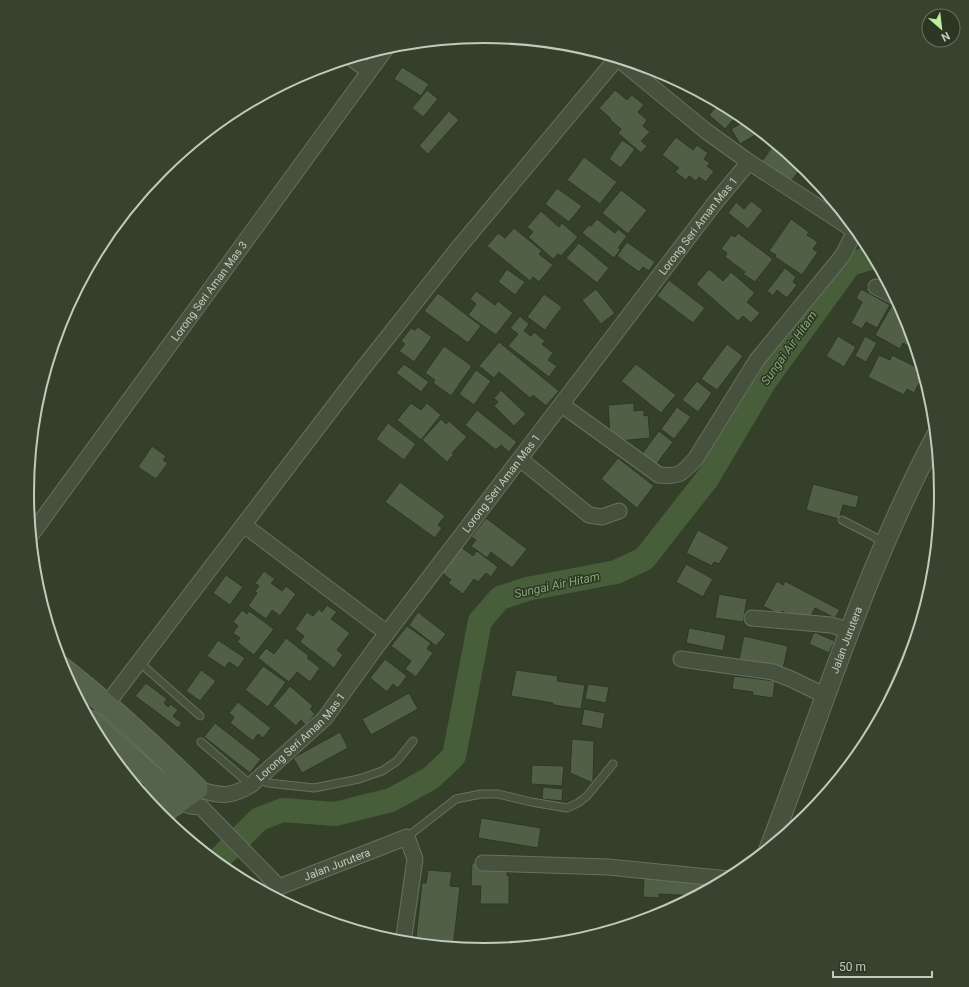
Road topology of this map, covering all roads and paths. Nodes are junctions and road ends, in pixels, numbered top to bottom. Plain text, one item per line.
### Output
1 (381, 55) edge
2 (356, 62) edge
3 (614, 62) edge
4 (627, 66) edge
5 (369, 71) junction
6 (749, 162) junction
7 (845, 223) edge
8 (854, 236) edge
9 (876, 287) dead end
10 (889, 293) edge
11 (562, 405) junction
12 (932, 444) edge
13 (520, 459) junction
14 (619, 511) dead end
15 (842, 520) dead end
16 (244, 525) junction
17 (36, 529) edge
18 (885, 542) junction
19 (752, 618) dead end
20 (850, 631) junction
21 (387, 633) junction
22 (681, 659) dead end
23 (139, 662) junction
24 (73, 676) edge
25 (826, 696) junction
26 (107, 704) junction
27 (200, 716) dead end
28 (103, 732) edge
29 (413, 740) dead end
30 (201, 742) dead end
31 (613, 764) dead end
32 (249, 785) junction
33 (164, 788) junction
34 (151, 796) edge
35 (198, 797) junction
36 (180, 801) junction
37 (165, 811) edge
38 (407, 837) junction
39 (772, 840) edge
40 (483, 863) dead end
41 (719, 878) edge
42 (274, 891) edge
43 (404, 936) edge

1 - 5 street, Lorong Seri Aman Mas 3
2 - 5 street
3 - 16 street
4 - 6 street
5 - 17 street, Lorong Seri Aman Mas 3
6 - 7 street
6 - 11 street, Lorong Seri Aman Mas 1
8 - 11 street
9 - 10 street
11 - 13 street, Lorong Seri Aman Mas 1
12 - 18 street, Jalan Jurutera
13 - 14 street
13 - 21 street, Lorong Seri Aman Mas 1
15 - 18 lane
16 - 21 street
16 - 23 street
18 - 20 street, Jalan Jurutera
19 - 20 street
20 - 25 street, Jalan Jurutera
21 - 32 street, Lorong Seri Aman Mas 1
22 - 25 street
23 - 26 street
23 - 27 lane
24 - 26 main road
25 - 39 street, Jalan Jurutera
26 - 35 main road
28 - 33 main road
29 - 32 lane
30 - 32 lane
31 - 38 lane
32 - 35 street
33 - 34 main road
33 - 35 main road
33 - 36 main road
35 - 36 main road
35 - 42 street
36 - 37 main road
38 - 42 street, Jalan Jurutera
38 - 43 street
40 - 41 street

